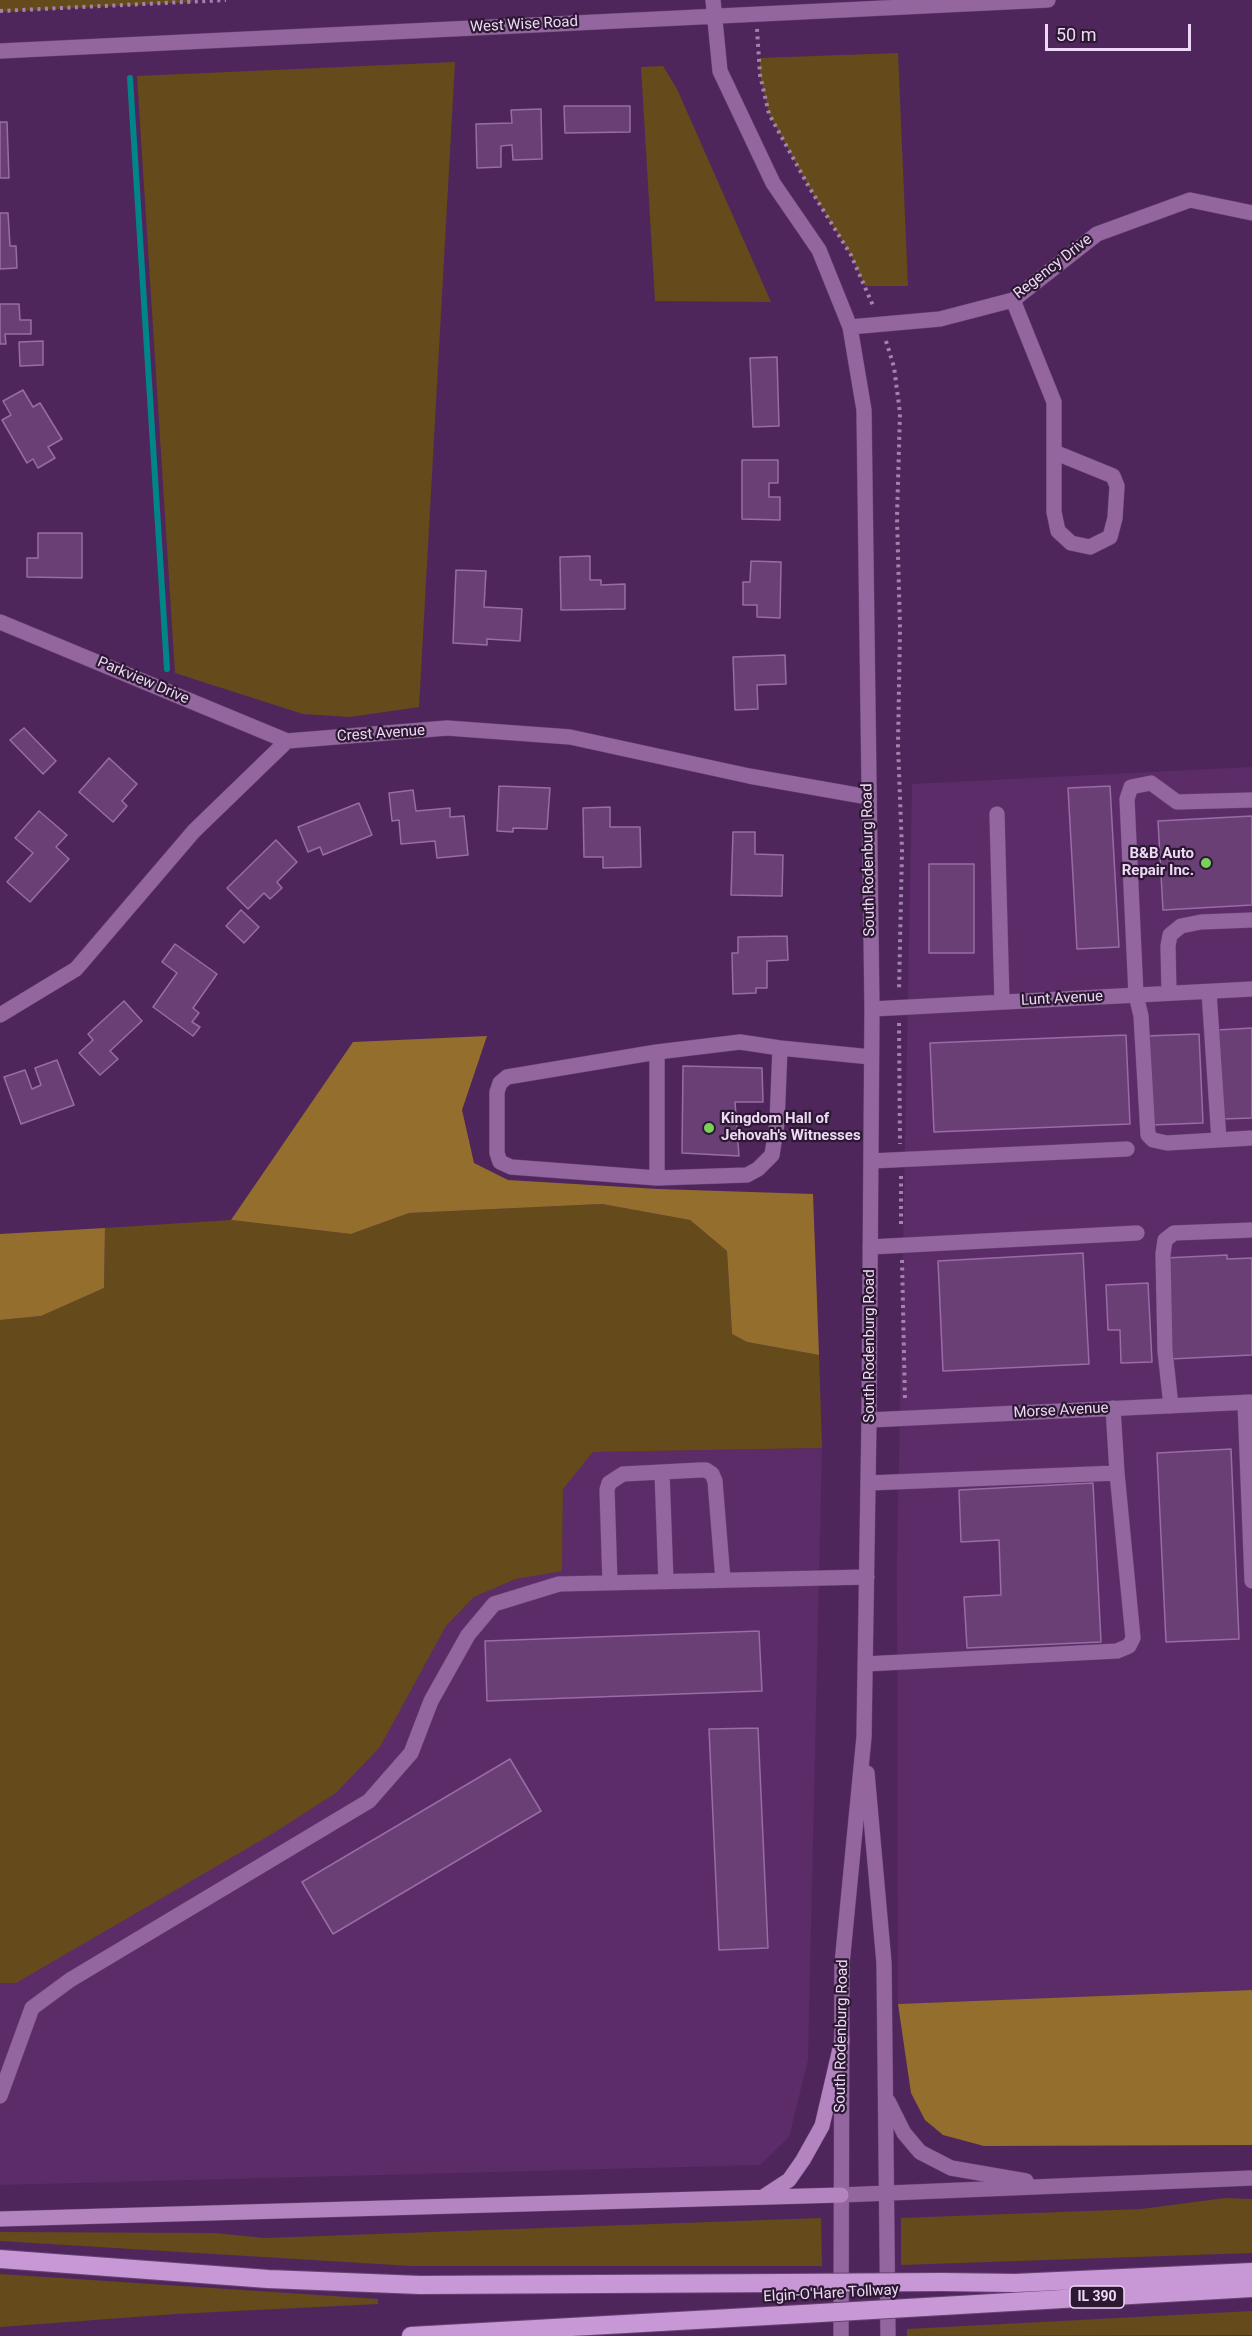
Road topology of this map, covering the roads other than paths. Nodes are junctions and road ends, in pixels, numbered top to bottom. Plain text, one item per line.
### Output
1 (713, 0) edge
2 (1048, 0) edge
3 (715, 16) junction
4 (0, 51) edge
5 (1252, 213) edge
6 (1013, 300) junction
7 (850, 327) junction
8 (1054, 452) junction
9 (0, 621) edge
10 (287, 741) junction
11 (868, 797) junction
12 (1252, 800) edge
13 (997, 814) dead end
14 (1252, 920) edge
15 (1252, 989) edge
16 (1209, 992) junction
17 (1169, 993) junction
18 (1136, 995) junction
19 (1002, 1002) junction
20 (872, 1009) junction
21 (0, 1016) edge
22 (780, 1048) junction
23 (657, 1052) junction
24 (871, 1058) junction
25 (1252, 1138) edge
26 (1219, 1140) junction
27 (1127, 1149) dead end
28 (871, 1161) junction
29 (657, 1178) junction
30 (1252, 1230) edge
31 (1137, 1233) dead end
32 (870, 1247) junction
33 (1249, 1402) edge
34 (1171, 1406) junction
35 (1113, 1408) junction
36 (869, 1420) junction
37 (662, 1472) junction
38 (1117, 1473) junction
39 (868, 1483) junction
40 (867, 1577) junction
41 (723, 1580) junction
42 (1252, 1581) edge
43 (666, 1582) junction
44 (610, 1583) junction
45 (865, 1664) junction
46 (864, 1737) junction
47 (842, 2040) junction
48 (0, 2096) edge
49 (886, 2096) junction
50 (1252, 2178) edge
51 (1046, 2186) junction
52 (887, 2194) junction
53 (841, 2195) junction
54 (763, 2197) junction
55 (0, 2220) edge
56 (0, 2259) edge
57 (1252, 2272) edge
58 (1252, 2288) edge
59 (411, 2336) edge
60 (841, 2336) edge
61 (888, 2336) edge

1 - 3 street, South Rodenburg Road
2 - 3 street, West Wise Road
3 - 4 street, West Wise Road
3 - 7 street, South Rodenburg Road
5 - 6 street, Regency Drive
6 - 7 street, Regency Drive
6 - 8 street
7 - 11 street, South Rodenburg Road
8 - 8 street
9 - 10 street, Parkview Drive
10 - 11 street, Crest Avenue
10 - 21 street
11 - 20 street, South Rodenburg Road
12 - 18 street
13 - 19 street
14 - 17 street
15 - 16 street, Lunt Avenue
16 - 17 street, Lunt Avenue
16 - 26 street
17 - 18 street, Lunt Avenue
18 - 19 street, Lunt Avenue
18 - 26 street
19 - 20 street, Lunt Avenue
20 - 24 street, South Rodenburg Road
22 - 23 street
22 - 24 street
22 - 29 street
23 - 29 street
23 - 29 street
24 - 28 street, South Rodenburg Road
25 - 26 street
27 - 28 street
28 - 32 street, South Rodenburg Road
30 - 34 street
31 - 32 street
32 - 36 street, South Rodenburg Road
33 - 34 street, Morse Avenue
33 - 42 street
34 - 35 street, Morse Avenue
35 - 36 street, Morse Avenue
35 - 38 street
36 - 39 street, South Rodenburg Road
37 - 41 street
37 - 43 street
37 - 44 street
38 - 39 street
38 - 45 street
39 - 40 street, South Rodenburg Road
40 - 41 street
40 - 45 street, South Rodenburg Road
41 - 43 street
43 - 44 street
44 - 48 street
45 - 46 street, South Rodenburg Road
46 - 47 street, South Rodenburg Road
46 - 49 street, South Rodenburg Road
47 - 53 street, South Rodenburg Road
47 - 54 main road
49 - 51 street
49 - 52 street, South Rodenburg Road
50 - 51 street
51 - 52 street
52 - 53 street
52 - 61 street, South Rodenburg Road
53 - 54 main road
53 - 60 street, South Rodenburg Road
54 - 55 main road
56 - 57 highway, bridge
58 - 59 highway, Elgin-O'Hare Tollway / IL 390, bridge

